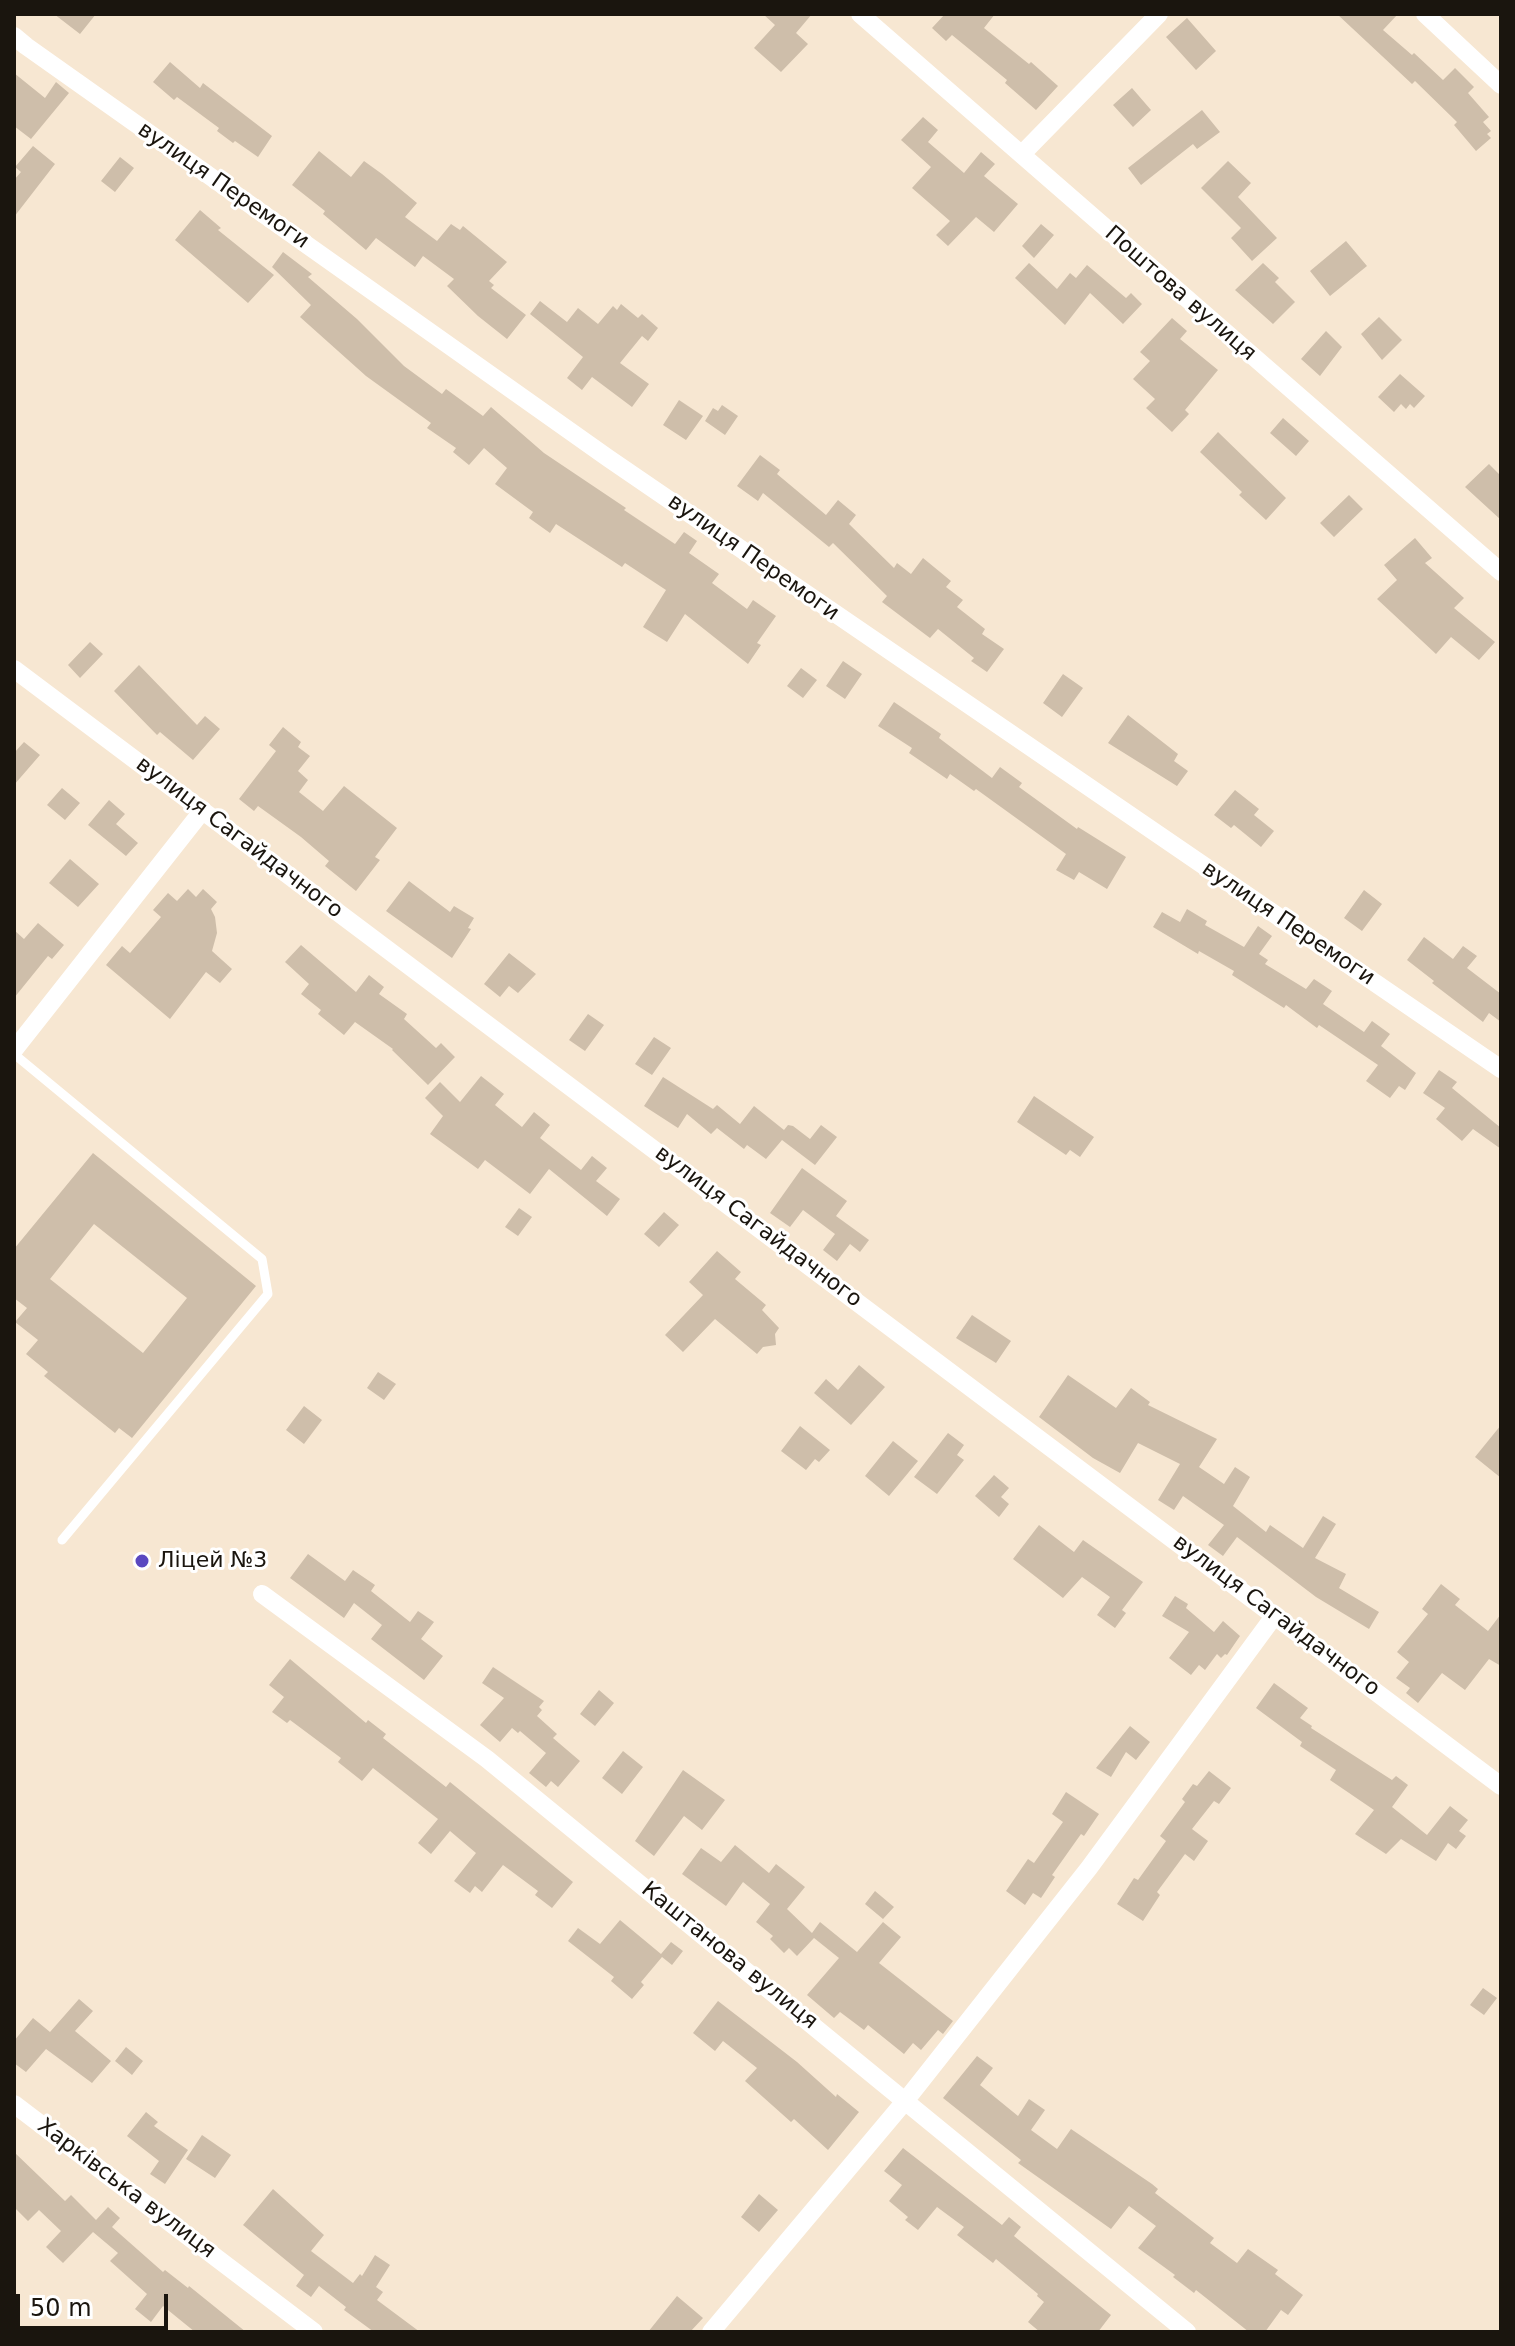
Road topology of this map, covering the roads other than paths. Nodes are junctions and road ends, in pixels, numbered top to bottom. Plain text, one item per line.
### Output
1 (860, 14) edge
2 (1159, 14) edge
3 (1425, 14) edge
4 (14, 36) edge
5 (1501, 85) edge
6 (1022, 154) junction
7 (1501, 572) edge
8 (14, 669) edge
9 (203, 810) junction
10 (14, 1052) edge
11 (1501, 1069) edge
12 (62, 1540) dead end
13 (262, 1594) dead end
14 (1275, 1615) junction
15 (1501, 1786) edge
16 (906, 2100) junction
17 (14, 2104) edge
18 (314, 2332) edge
19 (711, 2332) edge
20 (1187, 2332) edge

1 - 6 street, Поштова вулиця
2 - 6 street
3 - 5 street
4 - 11 street, вулиця Перемоги
6 - 7 street, Поштова вулиця
8 - 9 street, вулиця Сагайдачного
9 - 10 street
9 - 14 street, вулиця Сагайдачного
10 - 12 lane
13 - 16 street, Каштанова вулиця
14 - 15 street, вулиця Сагайдачного
14 - 16 street
16 - 19 street
16 - 20 street, Каштанова вулиця
17 - 18 street, Харківська вулиця

